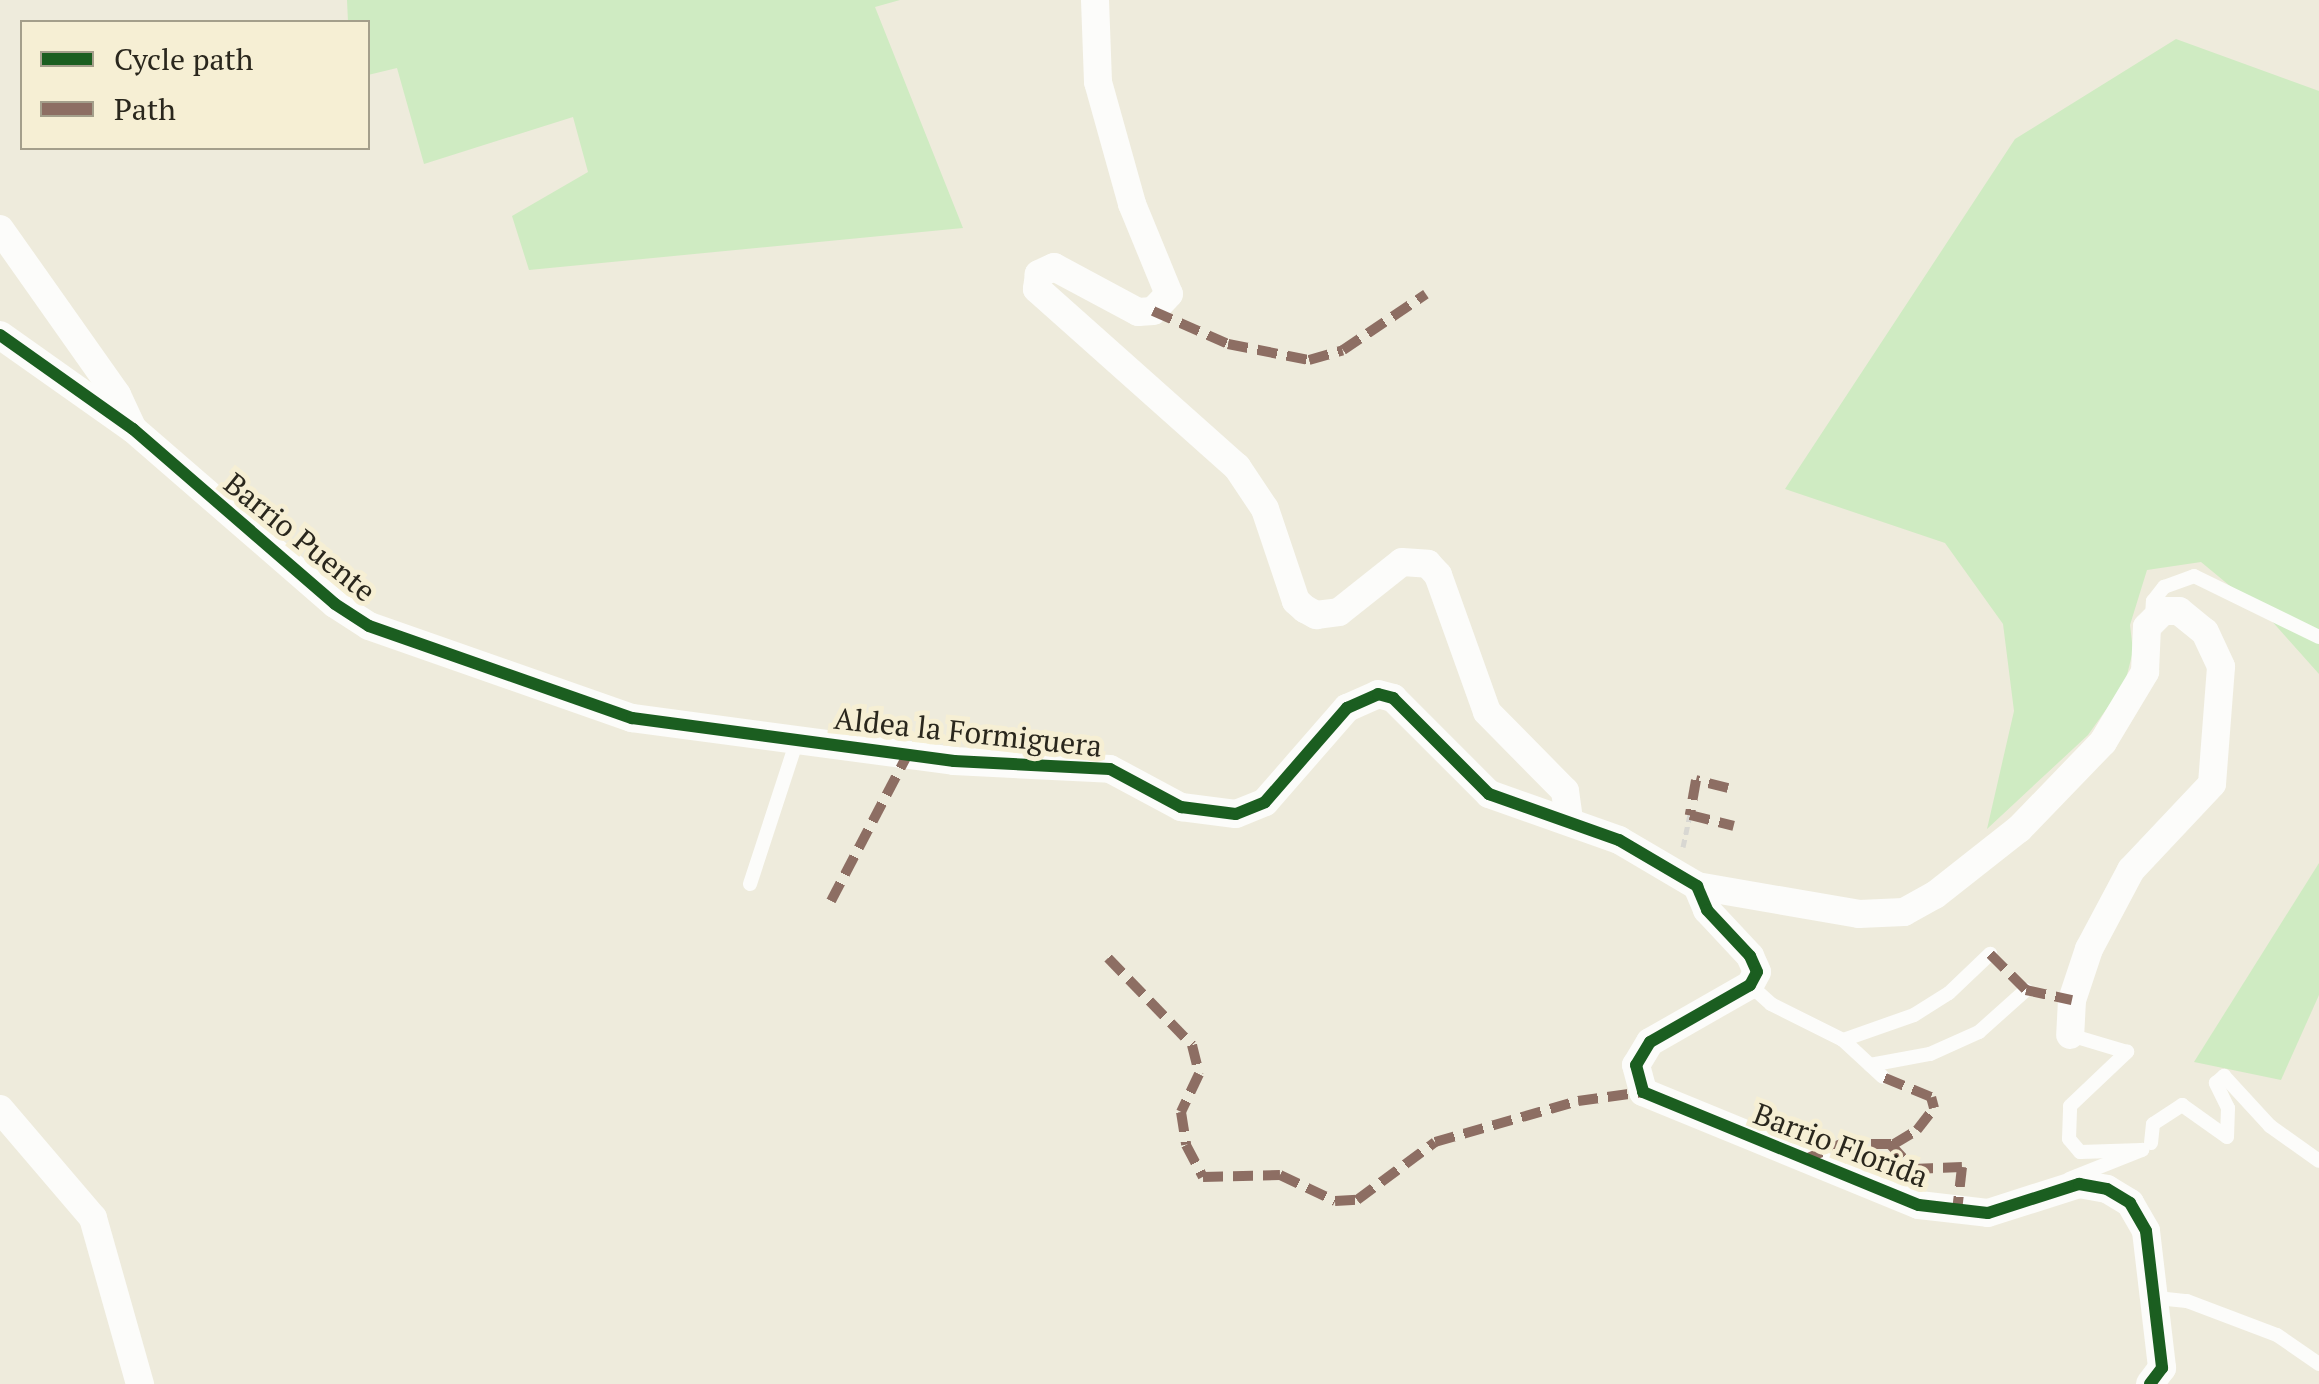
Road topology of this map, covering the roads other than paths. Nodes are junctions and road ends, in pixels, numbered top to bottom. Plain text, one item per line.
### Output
1 (1094, 0) edge
2 (0, 229) edge
3 (0, 335) edge
4 (133, 428) junction
5 (2152, 619) junction
6 (2319, 638) edge
7 (790, 739) junction
8 (1569, 820) junction
9 (750, 884) dead end
10 (1697, 886) junction
11 (1990, 954) dead end
12 (1750, 985) junction
13 (2026, 990) dead end
14 (2070, 1035) joint
15 (1843, 1040) junction
16 (1870, 1065) junction
17 (1883, 1077) dead end
18 (0, 1109) edge
19 (2151, 1144) dead end
20 (2319, 1161) edge
21 (2056, 1189) junction
22 (2157, 1298) junction
23 (2319, 1364) edge
24 (140, 1384) edge
25 (2150, 1384) edge

1 - 8 street
2 - 4 street, Barrio Puente
3 - 4 street, Barrio Puente
4 - 7 street, Barrio Puente
5 - 6 lane, Aldea la Formiguera
5 - 10 street, Aldea la Formiguera
5 - 14 street
7 - 8 street, Aldea la Formiguera
7 - 9 lane, Aldea la Formiguera
8 - 10 street, Aldea la Formiguera
10 - 12 street
11 - 15 lane
12 - 15 lane
12 - 21 street, Barrio Florida
13 - 16 lane
14 - 21 lane
15 - 16 lane
16 - 17 lane
18 - 24 street
19 - 20 lane
21 - 22 street, Barrio Florida
22 - 23 lane
22 - 25 street, Barrio Florida

